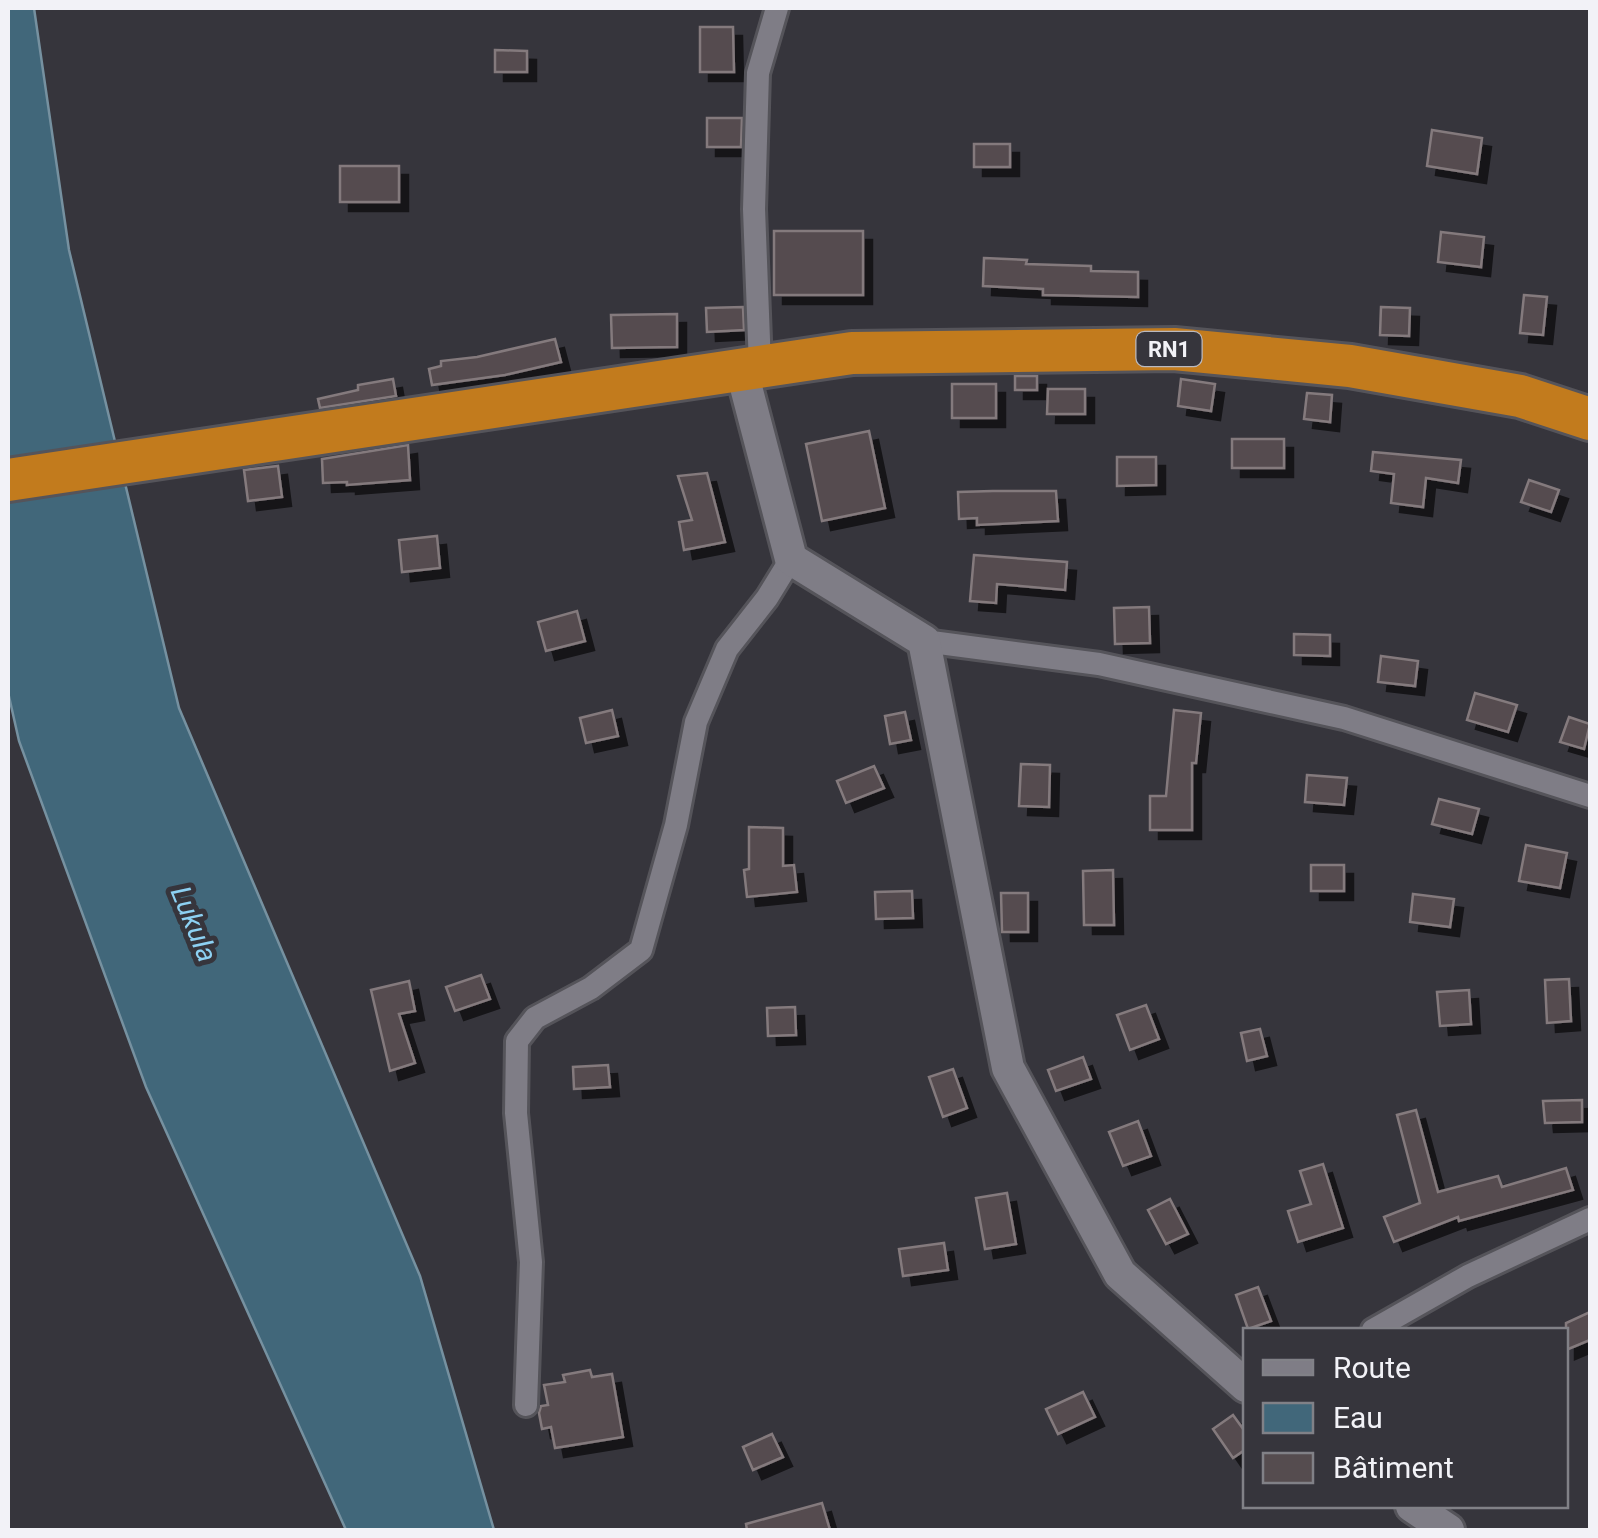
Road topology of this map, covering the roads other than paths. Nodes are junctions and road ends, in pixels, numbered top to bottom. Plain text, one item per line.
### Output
1 (777, 8) edge
2 (751, 367) junction
3 (1590, 419) edge
4 (8, 480) edge
5 (791, 560) junction
6 (924, 640) junction
7 (1590, 796) edge
8 (1590, 1219) edge
9 (1377, 1328) edge
10 (1243, 1383) edge
11 (526, 1405) dead end
12 (1415, 1508) edge
13 (1448, 1530) edge

1 - 2 street
2 - 3 highway, RN1
2 - 4 highway, RN1
2 - 5 street
5 - 6 street
5 - 11 street
6 - 7 street
6 - 10 street
8 - 9 street
12 - 13 street

